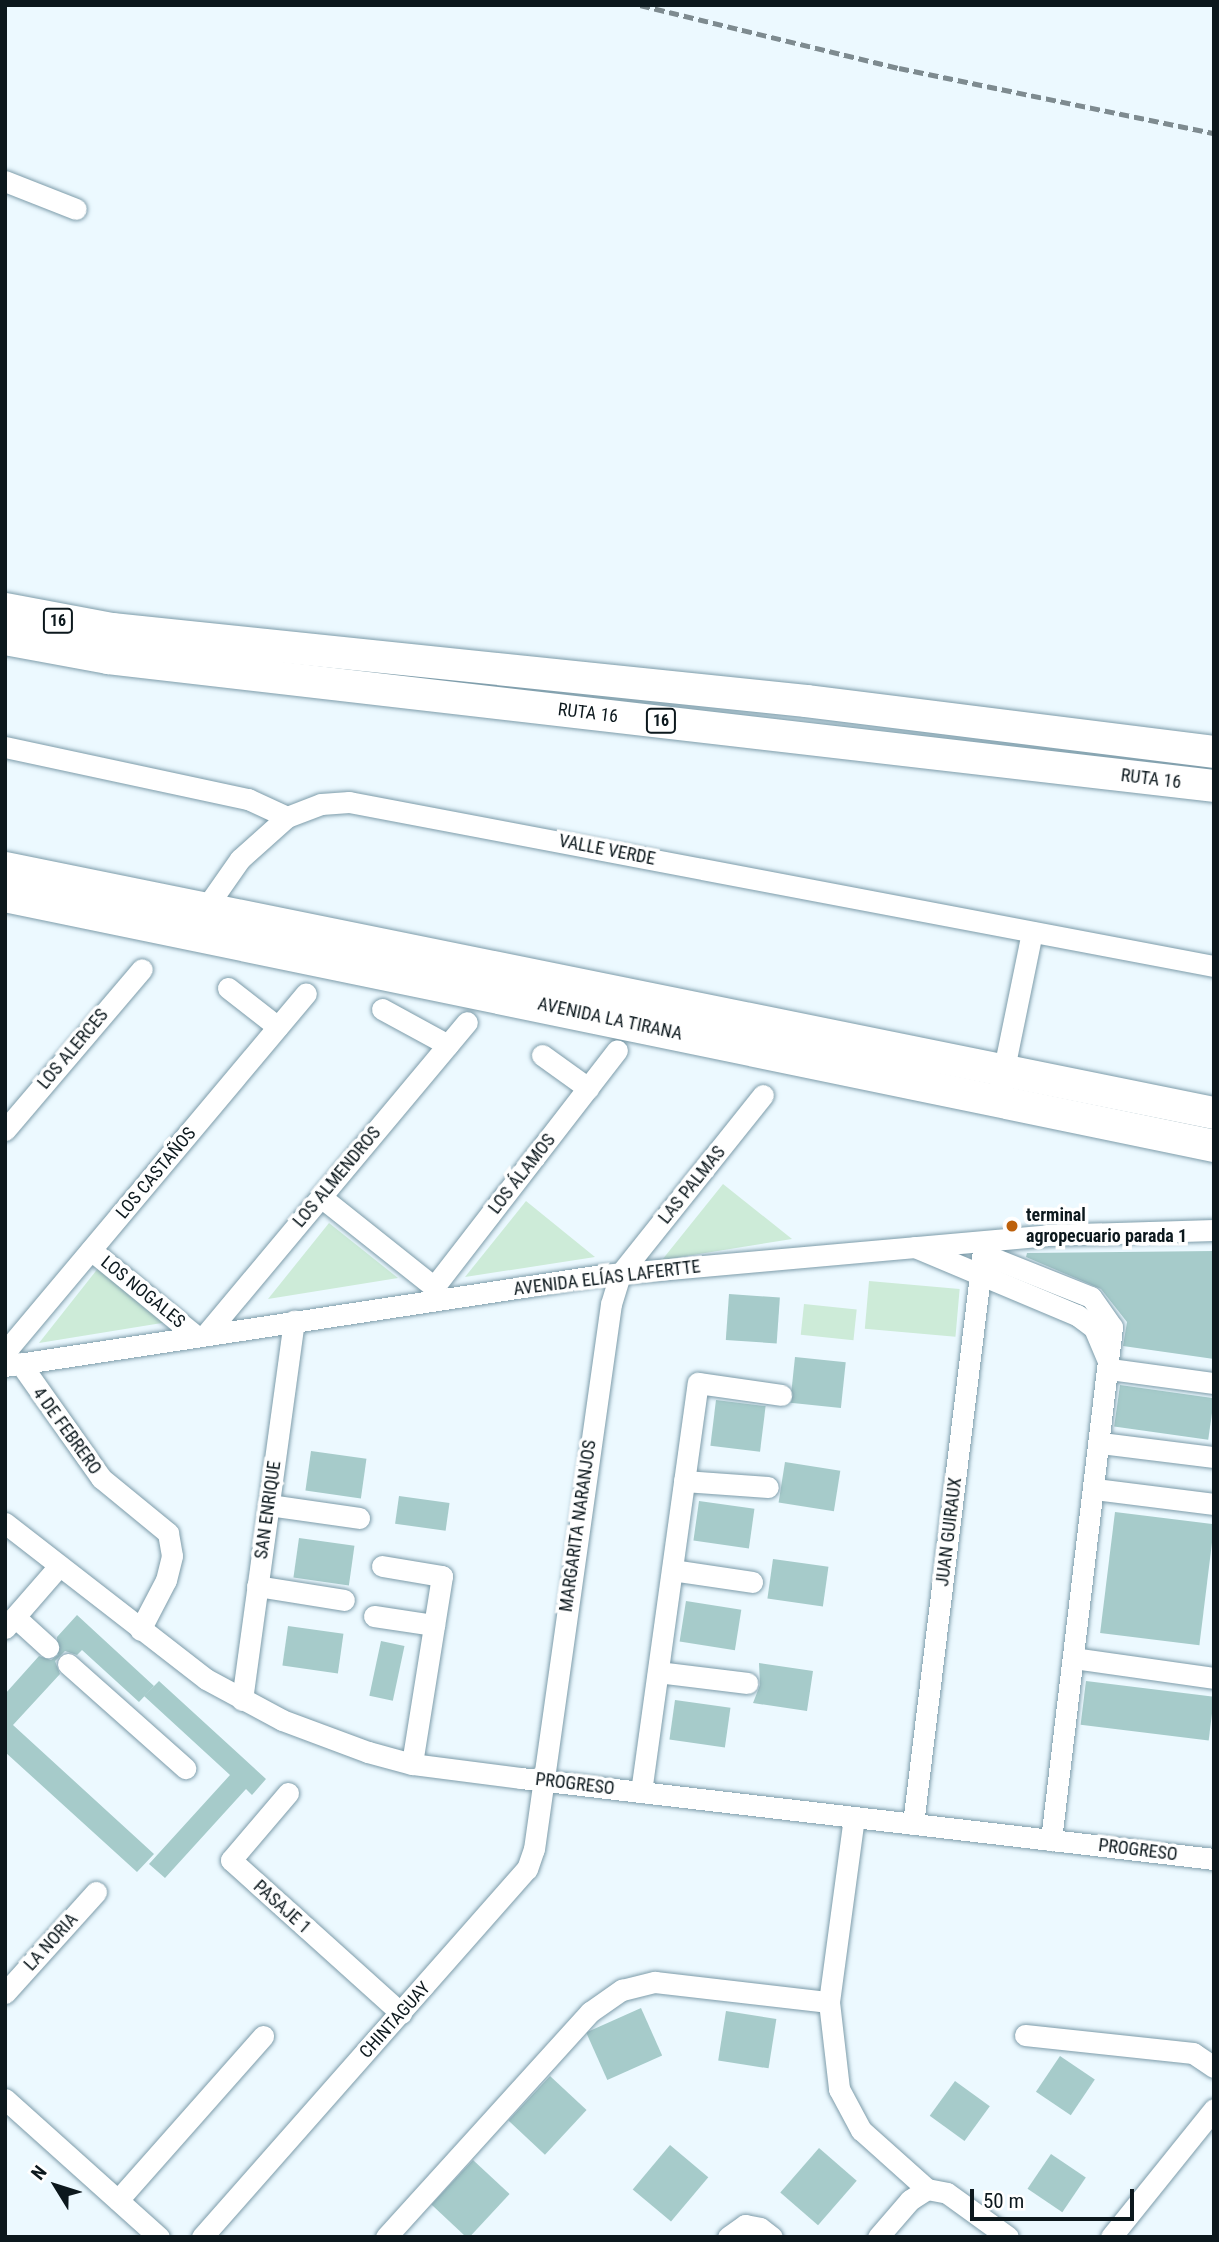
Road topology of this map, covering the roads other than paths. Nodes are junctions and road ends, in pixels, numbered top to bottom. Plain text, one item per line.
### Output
1 (5, 181) edge
2 (76, 209) dead end
3 (5, 609) edge
4 (5, 639) edge
5 (5, 747) edge
6 (1214, 752) edge
7 (1214, 786) edge
8 (287, 817) junction
9 (5, 868) edge
10 (5, 896) edge
11 (203, 922) junction
12 (1032, 932) junction
13 (1214, 966) edge
14 (142, 969) dead end
15 (228, 988) dead end
16 (306, 993) dead end
17 (382, 1009) dead end
18 (467, 1022) dead end
19 (278, 1027) junction
20 (448, 1045) junction
21 (617, 1050) dead end
22 (542, 1055) dead end
23 (1001, 1085) junction
24 (588, 1088) junction
25 (764, 1096) dead end
26 (1214, 1113) edge
27 (5, 1130) edge
28 (1214, 1146) edge
29 (321, 1197) junction
30 (1214, 1230) edge
31 (913, 1246) junction
32 (91, 1250) junction
33 (983, 1256) junction
34 (621, 1274) junction
35 (435, 1294) junction
36 (294, 1321) junction
37 (201, 1334) junction
38 (10, 1360) edge
39 (1110, 1369) junction
40 (1214, 1383) edge
41 (781, 1395) dead end
42 (1101, 1443) junction
43 (1214, 1457) edge
44 (684, 1480) junction
45 (768, 1487) dead end
46 (1095, 1489) junction
47 (1214, 1504) edge
48 (269, 1505) junction
49 (359, 1518) dead end
50 (5, 1523) edge
51 (59, 1566) junction
52 (382, 1566) dead end
53 (672, 1570) junction
54 (751, 1582) dead end
55 (257, 1586) junction
56 (344, 1600) dead end
57 (374, 1616) dead end
58 (10, 1623) edge
59 (434, 1625) junction
60 (140, 1630) junction
61 (48, 1647) dead end
62 (1074, 1658) junction
63 (68, 1664) dead end
64 (658, 1672) junction
65 (1214, 1678) edge
66 (747, 1683) dead end
67 (242, 1700) junction
68 (412, 1764) junction
69 (185, 1768) dead end
70 (540, 1780) junction
71 (642, 1792) junction
72 (288, 1793) dead end
73 (854, 1817) junction
74 (913, 1824) junction
75 (1051, 1840) junction
76 (1214, 1859) edge
77 (96, 1892) dead end
78 (5, 1993) edge
79 (829, 2002) junction
80 (401, 2013) junction
81 (1025, 2035) dead end
82 (263, 2036) dead end
83 (1214, 2067) edge
84 (5, 2099) edge
85 (1214, 2109) edge
86 (927, 2189) junction
87 (118, 2200) junction
88 (159, 2237) edge
89 (202, 2237) edge
90 (386, 2237) edge
91 (728, 2237) edge
92 (772, 2237) edge
93 (878, 2237) edge
94 (1008, 2237) edge
95 (1111, 2237) edge

1 - 2 street
3 - 6 highway, RUTA 16 / 16
4 - 7 highway, RUTA 16 / 16
5 - 8 street
8 - 11 street
8 - 12 street, VALLE VERDE
9 - 11 highway, AVENIDA LA TIRANA
10 - 11 highway, AVENIDA LA TIRANA
11 - 23 highway, AVENIDA LA TIRANA
12 - 13 street, VALLE VERDE
12 - 23 street
14 - 27 street, LOS ALERCES
15 - 19 street
16 - 19 street, LOS CASTAÑOS
17 - 20 street
18 - 20 street, LOS ALMENDROS
19 - 32 street, LOS CASTAÑOS
20 - 29 street, LOS ALMENDROS
21 - 24 street, LOS ÁLAMOS
22 - 24 street
23 - 26 highway, AVENIDA LA TIRANA
23 - 28 highway, AVENIDA LA TIRANA
24 - 35 street, LOS ÁLAMOS
25 - 34 street, LAS PALMAS
29 - 35 street
29 - 37 street, LOS ALMENDROS
30 - 33 street, AVENIDA ELÍAS LAFERTTE
31 - 33 street
31 - 33 street, AVENIDA ELÍAS LAFERTTE
31 - 34 street, AVENIDA ELÍAS LAFERTTE
32 - 37 street, LOS NOGALES
32 - 38 street, LOS CASTAÑOS
33 - 39 street
33 - 74 street, JUAN GUIRAUX
34 - 35 street, AVENIDA ELÍAS LAFERTTE
34 - 70 street, MARGARITA NARANJOS
35 - 36 street, AVENIDA ELÍAS LAFERTTE
36 - 37 street, AVENIDA ELÍAS LAFERTTE
36 - 48 street, SAN ENRIQUE
37 - 38 street, AVENIDA ELÍAS LAFERTTE
38 - 60 street, 4 DE FEBRERO
39 - 40 street
39 - 42 street
41 - 44 street
42 - 43 street
42 - 46 street
44 - 45 street
44 - 53 street
46 - 47 street
46 - 62 street
48 - 49 street
48 - 55 street, SAN ENRIQUE
50 - 51 street, PROGRESO
51 - 58 street
51 - 60 street, PROGRESO
52 - 59 street
53 - 54 street
53 - 64 street
55 - 56 street
55 - 67 street, SAN ENRIQUE
57 - 59 street
58 - 61 street
59 - 68 street
60 - 67 street, PROGRESO
62 - 65 street
62 - 75 street
63 - 69 street
64 - 66 street
64 - 71 street
67 - 68 street, PROGRESO
68 - 70 street, PROGRESO
70 - 71 street, PROGRESO
70 - 80 street, CHINTAGUAY
71 - 73 street, PROGRESO
72 - 80 street, PASAJE 1
73 - 74 street, PROGRESO
73 - 79 street
74 - 75 street, PROGRESO
75 - 76 street, PROGRESO
77 - 78 street, LA NORIA
79 - 86 street
79 - 90 street
80 - 89 street, CHINTAGUAY
81 - 83 street
82 - 87 street
84 - 87 street
85 - 95 street
86 - 93 street
86 - 94 street
87 - 88 street
91 - 92 street

